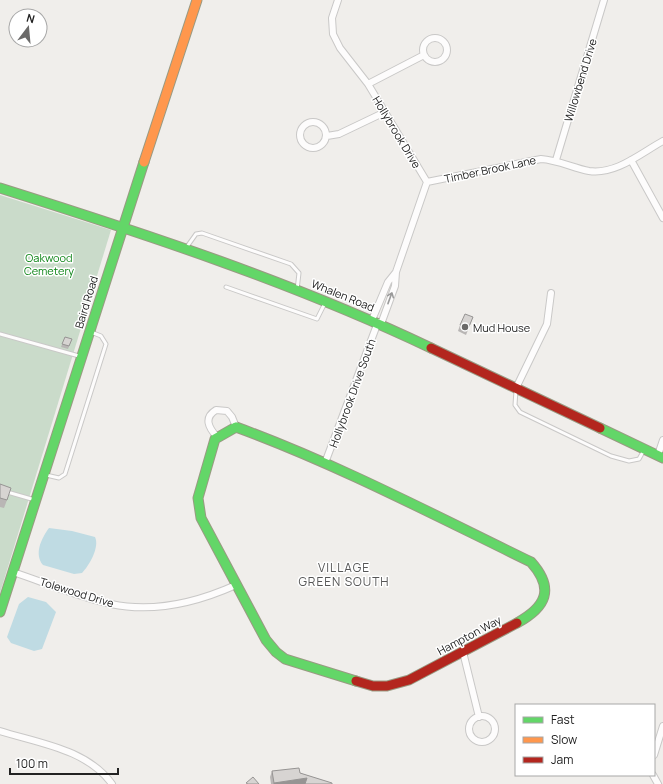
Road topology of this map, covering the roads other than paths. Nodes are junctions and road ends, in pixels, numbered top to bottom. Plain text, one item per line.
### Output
1 (197, 0) edge
2 (338, 0) edge
3 (604, 0) edge
4 (424, 55) junction
5 (368, 84) junction
6 (386, 112) junction
7 (327, 136) junction
8 (663, 141) edge
9 (556, 160) junction
10 (632, 160) junction
11 (427, 182) junction
12 (0, 188) edge
13 (663, 218) edge
14 (122, 227) junction
15 (185, 249) junction
16 (396, 272) junction
17 (226, 287) dead end
18 (297, 290) junction
19 (551, 293) dead end
20 (325, 302) junction
21 (377, 322) junction
22 (90, 332) junction
23 (0, 334) edge
24 (82, 357) junction
25 (516, 388) junction
26 (236, 427) junction
27 (217, 437) junction
28 (663, 440) edge
29 (645, 449) junction
30 (660, 457) edge
31 (325, 463) junction
32 (44, 474) junction
33 (0, 490) edge
34 (36, 500) junction
35 (13, 572) junction
36 (236, 585) junction
37 (1, 607) edge
38 (463, 652) junction
39 (479, 717) junction
40 (663, 726) edge
41 (0, 731) edge
42 (655, 752) edge
43 (112, 784) edge

1 - 14 street, Baird Road
2 - 5 street, Hollybrook Drive
3 - 9 street, Willowbend Drive
4 - 4 street
4 - 5 street
5 - 6 street, Hollybrook Drive
6 - 7 street
6 - 11 street, Hollybrook Drive
7 - 7 street
8 - 10 street, Timber Brook Lane
9 - 10 street, Timber Brook Lane
9 - 11 street, Timber Brook Lane
10 - 13 street
11 - 16 street
12 - 14 street, Whalen Road
14 - 15 street, Whalen Road
14 - 22 street, Baird Road
15 - 18 street, Whalen Road
15 - 18 lane
21 -> 16 street
16 - 21 street
17 - 20 lane
18 - 20 street, Whalen Road
19 - 25 street
20 - 21 street, Whalen Road
21 - 25 street, Whalen Road
21 - 31 street, Hollybrook Drive South
22 - 24 street, Baird Road
22 - 32 lane
23 - 24 lane
24 - 32 street, Baird Road
25 - 29 street, Whalen Road
25 - 29 lane
26 - 27 street
26 - 27 street
26 - 31 street, Hampton Way
27 - 36 street, Hampton Way
28 - 30 street
29 - 30 street, Whalen Road
31 - 38 street, Hampton Way
32 - 34 street, Baird Road
33 - 34 lane
34 - 35 street, Baird Road
35 - 36 street, Tolewood Drive
35 - 37 street, Baird Road
36 - 38 street, Hampton Way
38 - 39 street
39 - 39 street
40 - 42 street
41 - 43 street

